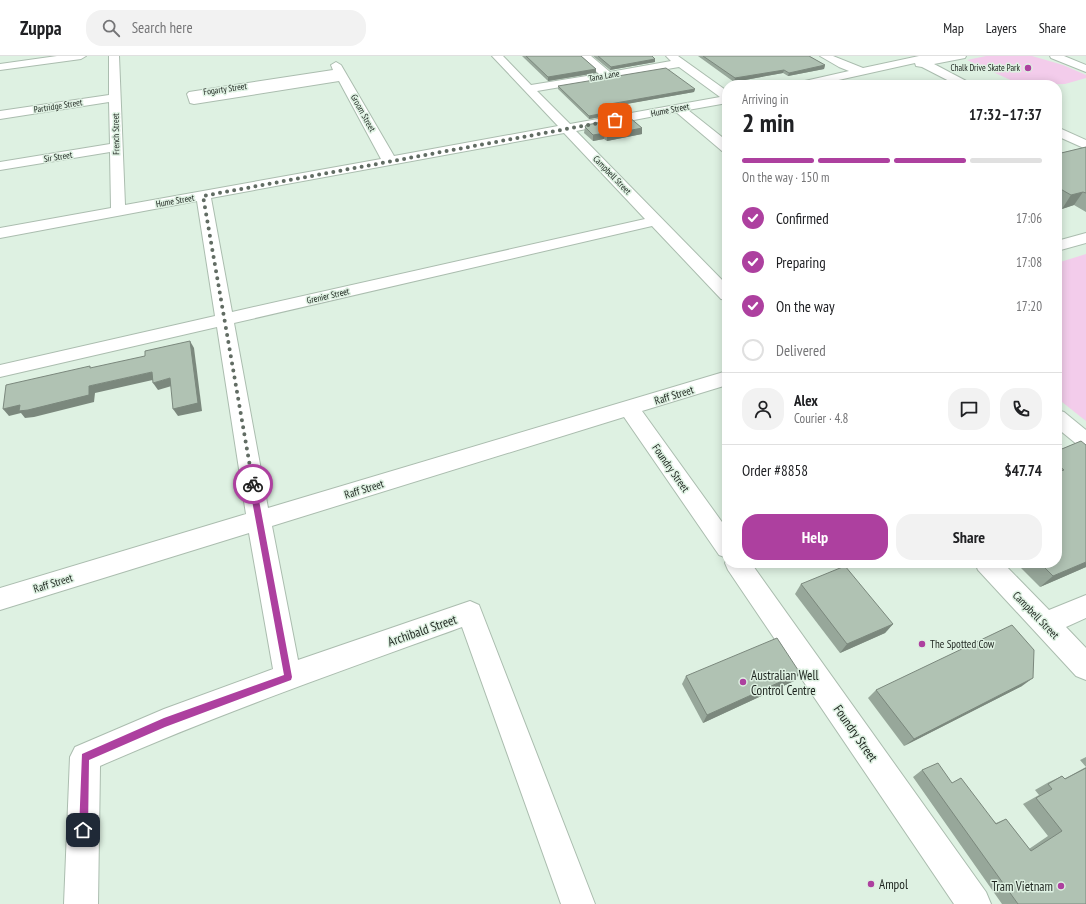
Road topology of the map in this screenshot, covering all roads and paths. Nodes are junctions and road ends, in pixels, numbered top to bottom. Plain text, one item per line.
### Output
1 (81, 56) edge
2 (114, 56) edge
3 (497, 56) edge
4 (584, 56) edge
5 (671, 56) edge
6 (825, 56) edge
7 (934, 56) edge
8 (961, 56) edge
9 (1046, 56) edge
10 (1055, 56) edge
11 (1071, 56) edge
12 (920, 61) junction
13 (1084, 62) edge
14 (681, 63) junction
15 (0, 67) edge
16 (340, 72) junction
17 (863, 72) junction
18 (607, 75) junction
19 (826, 80) edge
20 (956, 80) edge
21 (528, 89) junction
22 (722, 92) edge
23 (115, 98) junction
24 (722, 100) edge
25 (678, 108) junction
26 (0, 115) edge
27 (567, 129) junction
28 (1062, 133) edge
29 (722, 144) edge
30 (1086, 145) edge
31 (116, 147) junction
32 (390, 162) junction
33 (0, 166) edge
34 (203, 196) junction
35 (118, 212) junction
36 (656, 221) junction
37 (0, 234) edge
38 (1086, 238) edge
39 (1062, 243) edge
40 (722, 290) edge
41 (225, 320) junction
42 (0, 371) edge
43 (722, 380) edge
44 (629, 408) junction
45 (1062, 421) edge
46 (1086, 441) edge
47 (259, 520) junction
48 (722, 541) edge
49 (740, 568) edge
50 (992, 568) edge
51 (0, 599) edge
52 (1086, 606) edge
53 (1045, 624) junction
54 (1086, 667) edge
55 (288, 677) junction
56 (81, 904) edge
57 (578, 904) edge
58 (974, 904) edge

1 - 15 main road
2 - 23 main road, French Street
3 - 21 main road, Campbell Street
4 - 18 main road
5 - 14 main road
6 - 17 main road
7 - 12 main road
8 - 12 main road
9 - 13 main road
10 - 13 main road
11 - 13 main road
12 - 17 main road
12 - 20 main road
14 - 18 main road, Tana Lane
14 - 22 main road
16 - 16 main road, Fogarty Street
16 - 32 main road, Groom Street
17 - 19 main road
18 - 21 main road, Tana Lane
21 - 27 main road, Campbell Street
23 - 26 main road, Partridge Street
23 - 31 main road, French Street
24 - 25 main road, Hume Street
25 - 27 main road, Hume Street
25 - 29 main road
27 - 32 main road, Hume Street
27 - 36 main road, Campbell Street
28 - 30 main road
31 - 33 main road, Sir Street
31 - 35 main road, French Street
32 - 34 main road, Hume Street
34 - 35 main road, Hume Street
34 - 41 main road
35 - 37 main road, Hume Street
36 - 40 main road, Campbell Street
36 - 41 main road, Grenier Street
38 - 39 main road
41 - 42 main road, Grenier Street
41 - 47 main road
43 - 44 main road, Raff Street
44 - 47 main road, Raff Street
44 - 48 main road, Foundry Street
45 - 46 main road
47 - 51 main road, Raff Street
47 - 55 main road
49 - 58 main road, Foundry Street
50 - 53 main road, Campbell Street
52 - 53 main road
53 - 54 main road, Campbell Street
55 - 56 main road, Archibald Street
55 - 57 main road, Archibald Street

